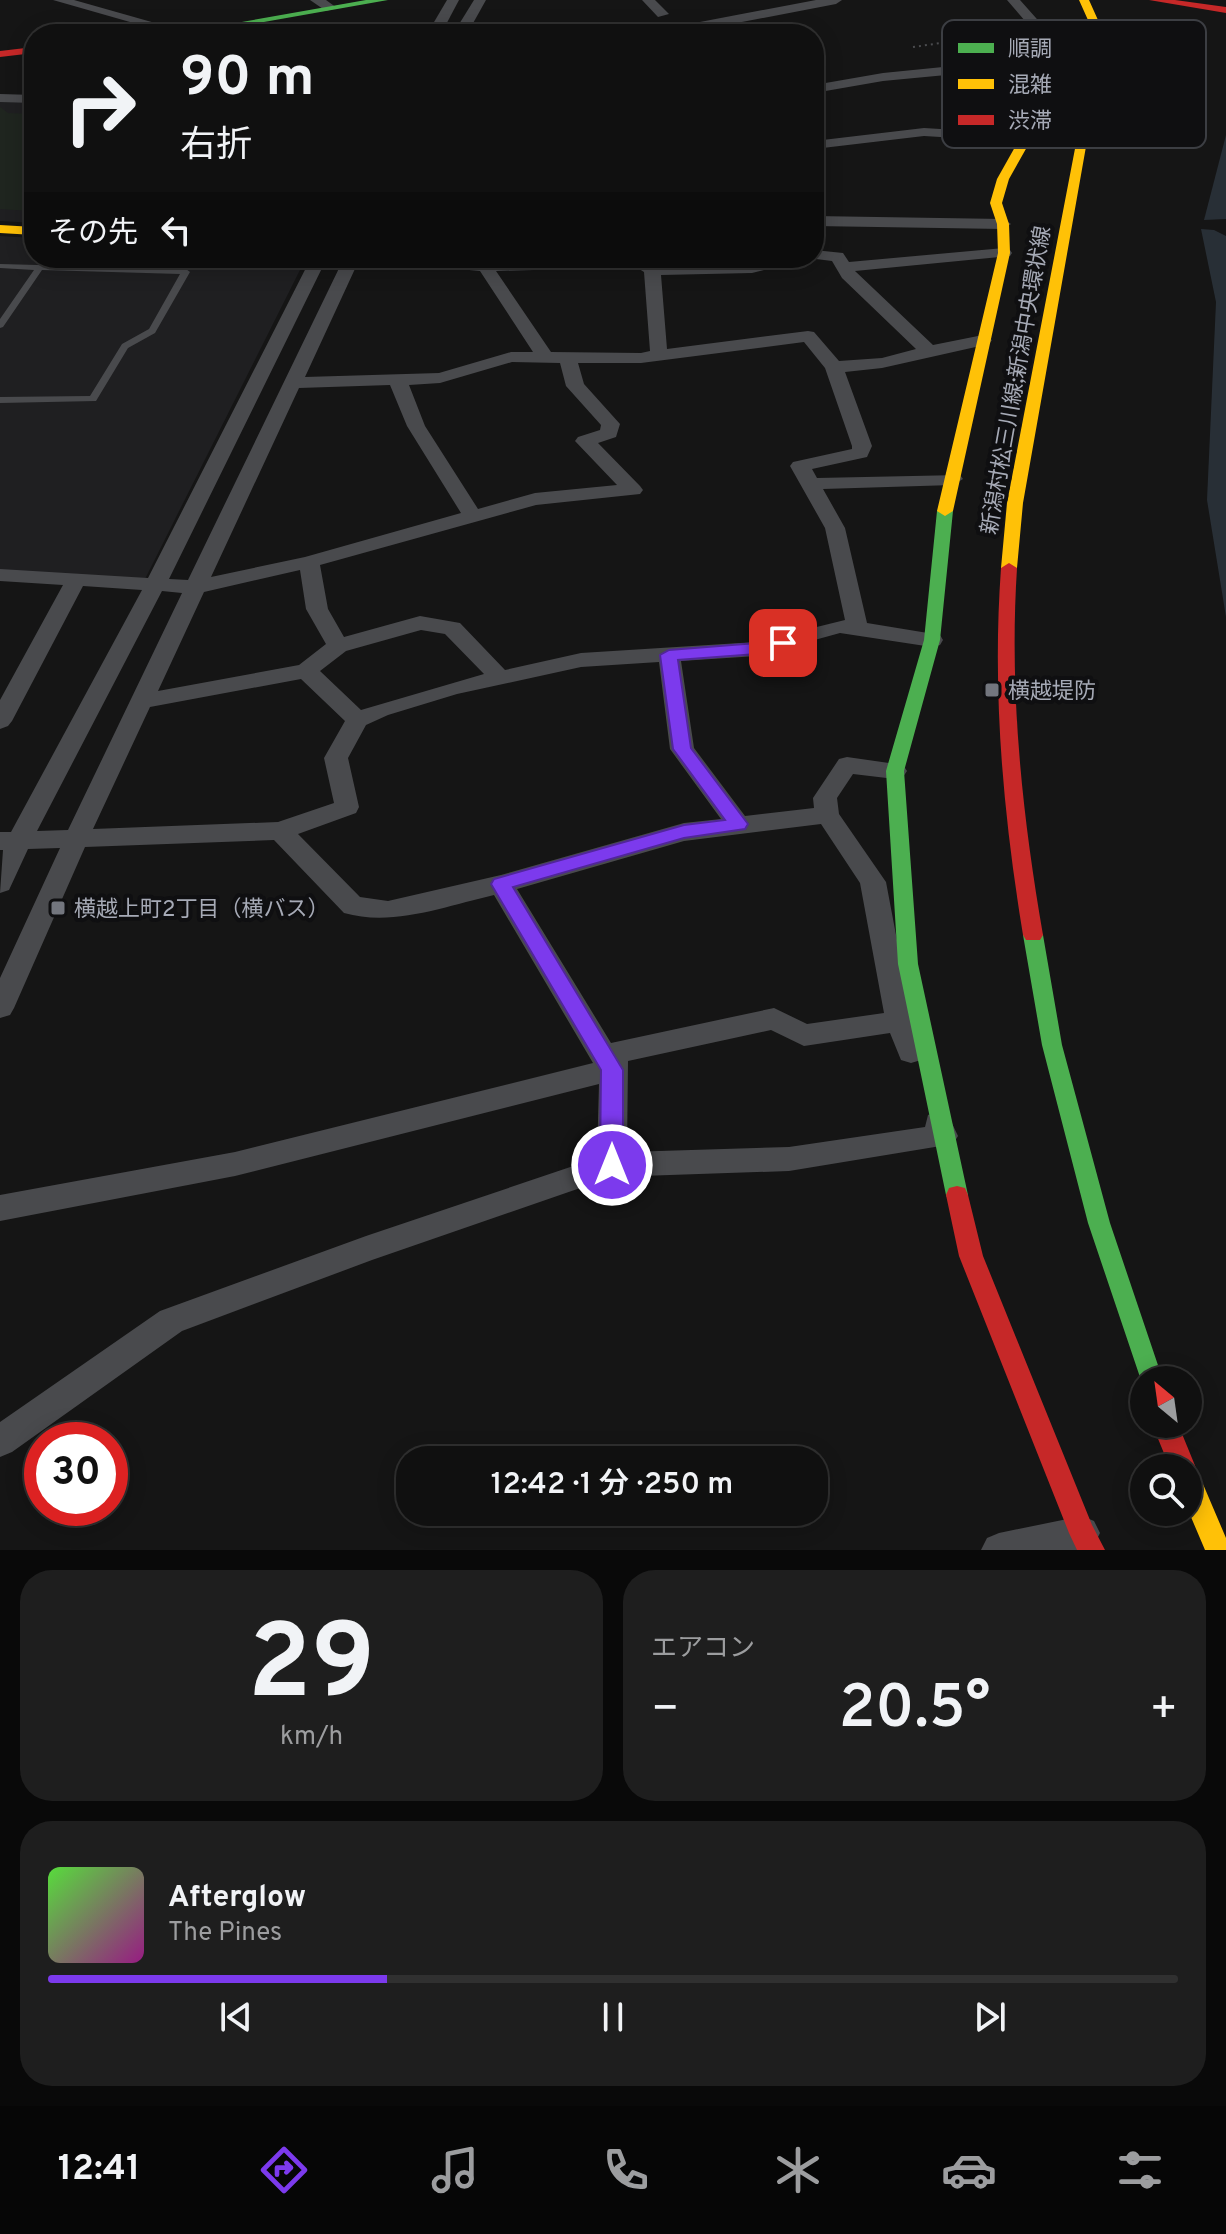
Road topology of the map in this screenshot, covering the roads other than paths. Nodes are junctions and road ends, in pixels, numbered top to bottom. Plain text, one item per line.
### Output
1 (59, 0) edge
2 (383, 0) edge
3 (453, 0) edge
4 (480, 0) edge
5 (648, 0) edge
6 (836, 0) edge
7 (1013, 0) edge
8 (1084, 0) edge
9 (1154, 0) edge
10 (324, 4) edge
11 (1226, 10) edge
12 (663, 14) dead end
13 (1030, 20) edge
14 (1093, 20) edge
15 (147, 24) edge
16 (230, 24) edge
17 (440, 24) edge
18 (466, 24) edge
19 (710, 24) edge
20 (24, 51) edge
21 (0, 54) edge
22 (942, 71) edge
23 (824, 87) edge
24 (0, 98) edge
25 (24, 99) edge
26 (942, 133) edge
27 (824, 144) edge
28 (1020, 148) edge
29 (1080, 148) edge
30 (824, 221) edge
31 (1003, 224) junction
32 (0, 229) edge
33 (24, 230) edge
34 (1004, 253) junction
35 (824, 255) edge
36 (0, 266) edge
37 (24, 267) edge
38 (845, 267) junction
39 (39, 268) edge
40 (69, 268) edge
41 (314, 268) edge
42 (347, 268) edge
43 (486, 268) edge
44 (647, 268) edge
45 (0, 325) edge
46 (983, 340) junction
47 (929, 351) junction
48 (545, 356) junction
49 (567, 356) junction
50 (659, 356) junction
51 (834, 367) junction
52 (398, 381) junction
53 (293, 383) junction
54 (0, 400) edge
55 (953, 479) junction
56 (810, 484) junction
57 (473, 516) junction
58 (309, 562) junction
59 (0, 575) edge
60 (76, 580) junction
61 (155, 585) junction
62 (196, 587) junction
63 (857, 627) junction
64 (932, 640) junction
65 (338, 646) junction
66 (669, 655) junction
67 (306, 671) junction
68 (499, 677) junction
69 (142, 701) junction
70 (358, 720) junction
71 (0, 721) edge
72 (895, 771) junction
73 (827, 815) junction
74 (738, 824) junction
75 (280, 831) junction
76 (77, 837) junction
77 (10, 840) edge
78 (0, 884) edge
79 (501, 884) junction
80 (0, 1008) edge
81 (909, 1020) junction
82 (612, 1070) junction
83 (943, 1136) junction
84 (612, 1165) junction
85 (0, 1208) edge
86 (1146, 1366) edge
87 (0, 1441) edge
88 (1202, 1512) edge
89 (1087, 1544) edge
90 (999, 1550) edge
91 (1218, 1550) edge

1 - 15 street
2 - 10 main road
3 - 17 street
4 - 18 street
5 - 12 street
6 - 19 street
7 - 13 street
8 - 14 main road, 新潟村松三川線;新潟中央環状線
9 - 11 main road
10 - 16 main road
20 - 21 main road
22 - 23 street
24 - 25 street
26 - 27 street
28 - 31 main road
29 - 86 main road, 新潟村松三川線;新潟中央環状線
30 - 31 street
31 - 34 main road
32 - 33 main road
34 - 38 street
34 - 46 main road
35 - 38 street
36 - 37 lane
38 - 47 street
39 - 45 lane
40 - 54 lane
41 - 61 street
42 - 53 street
43 - 48 street
44 - 50 street
46 - 47 street
46 - 55 main road
47 - 51 street
48 - 49 street
48 - 52 street
49 - 50 street
49 - 57 street
50 - 51 street
51 - 56 street
52 - 53 street
52 - 57 street
53 - 62 street
55 - 56 street
55 - 64 main road
56 - 63 street
57 - 58 street
58 - 62 street
58 - 65 street
59 - 60 street
60 - 61 street
60 - 71 street
61 - 62 street
61 - 77 street
62 - 69 street
63 - 64 street
63 - 66 street
64 - 72 main road
65 - 67 street
65 - 68 street
66 - 68 street
66 - 74 street
67 - 69 street
67 - 70 street
68 - 70 street
69 - 76 street
70 - 75 street
72 - 73 street
72 - 81 main road
73 - 74 street
73 - 81 street
74 - 79 street
75 - 76 street
75 - 79 street
76 - 77 street
76 - 80 street
77 - 78 street
79 - 82 street
81 - 82 street
81 - 83 street
82 - 84 street
82 - 85 street
83 - 84 street
83 - 89 main road
84 - 87 street
88 - 91 main road
89 - 90 street

